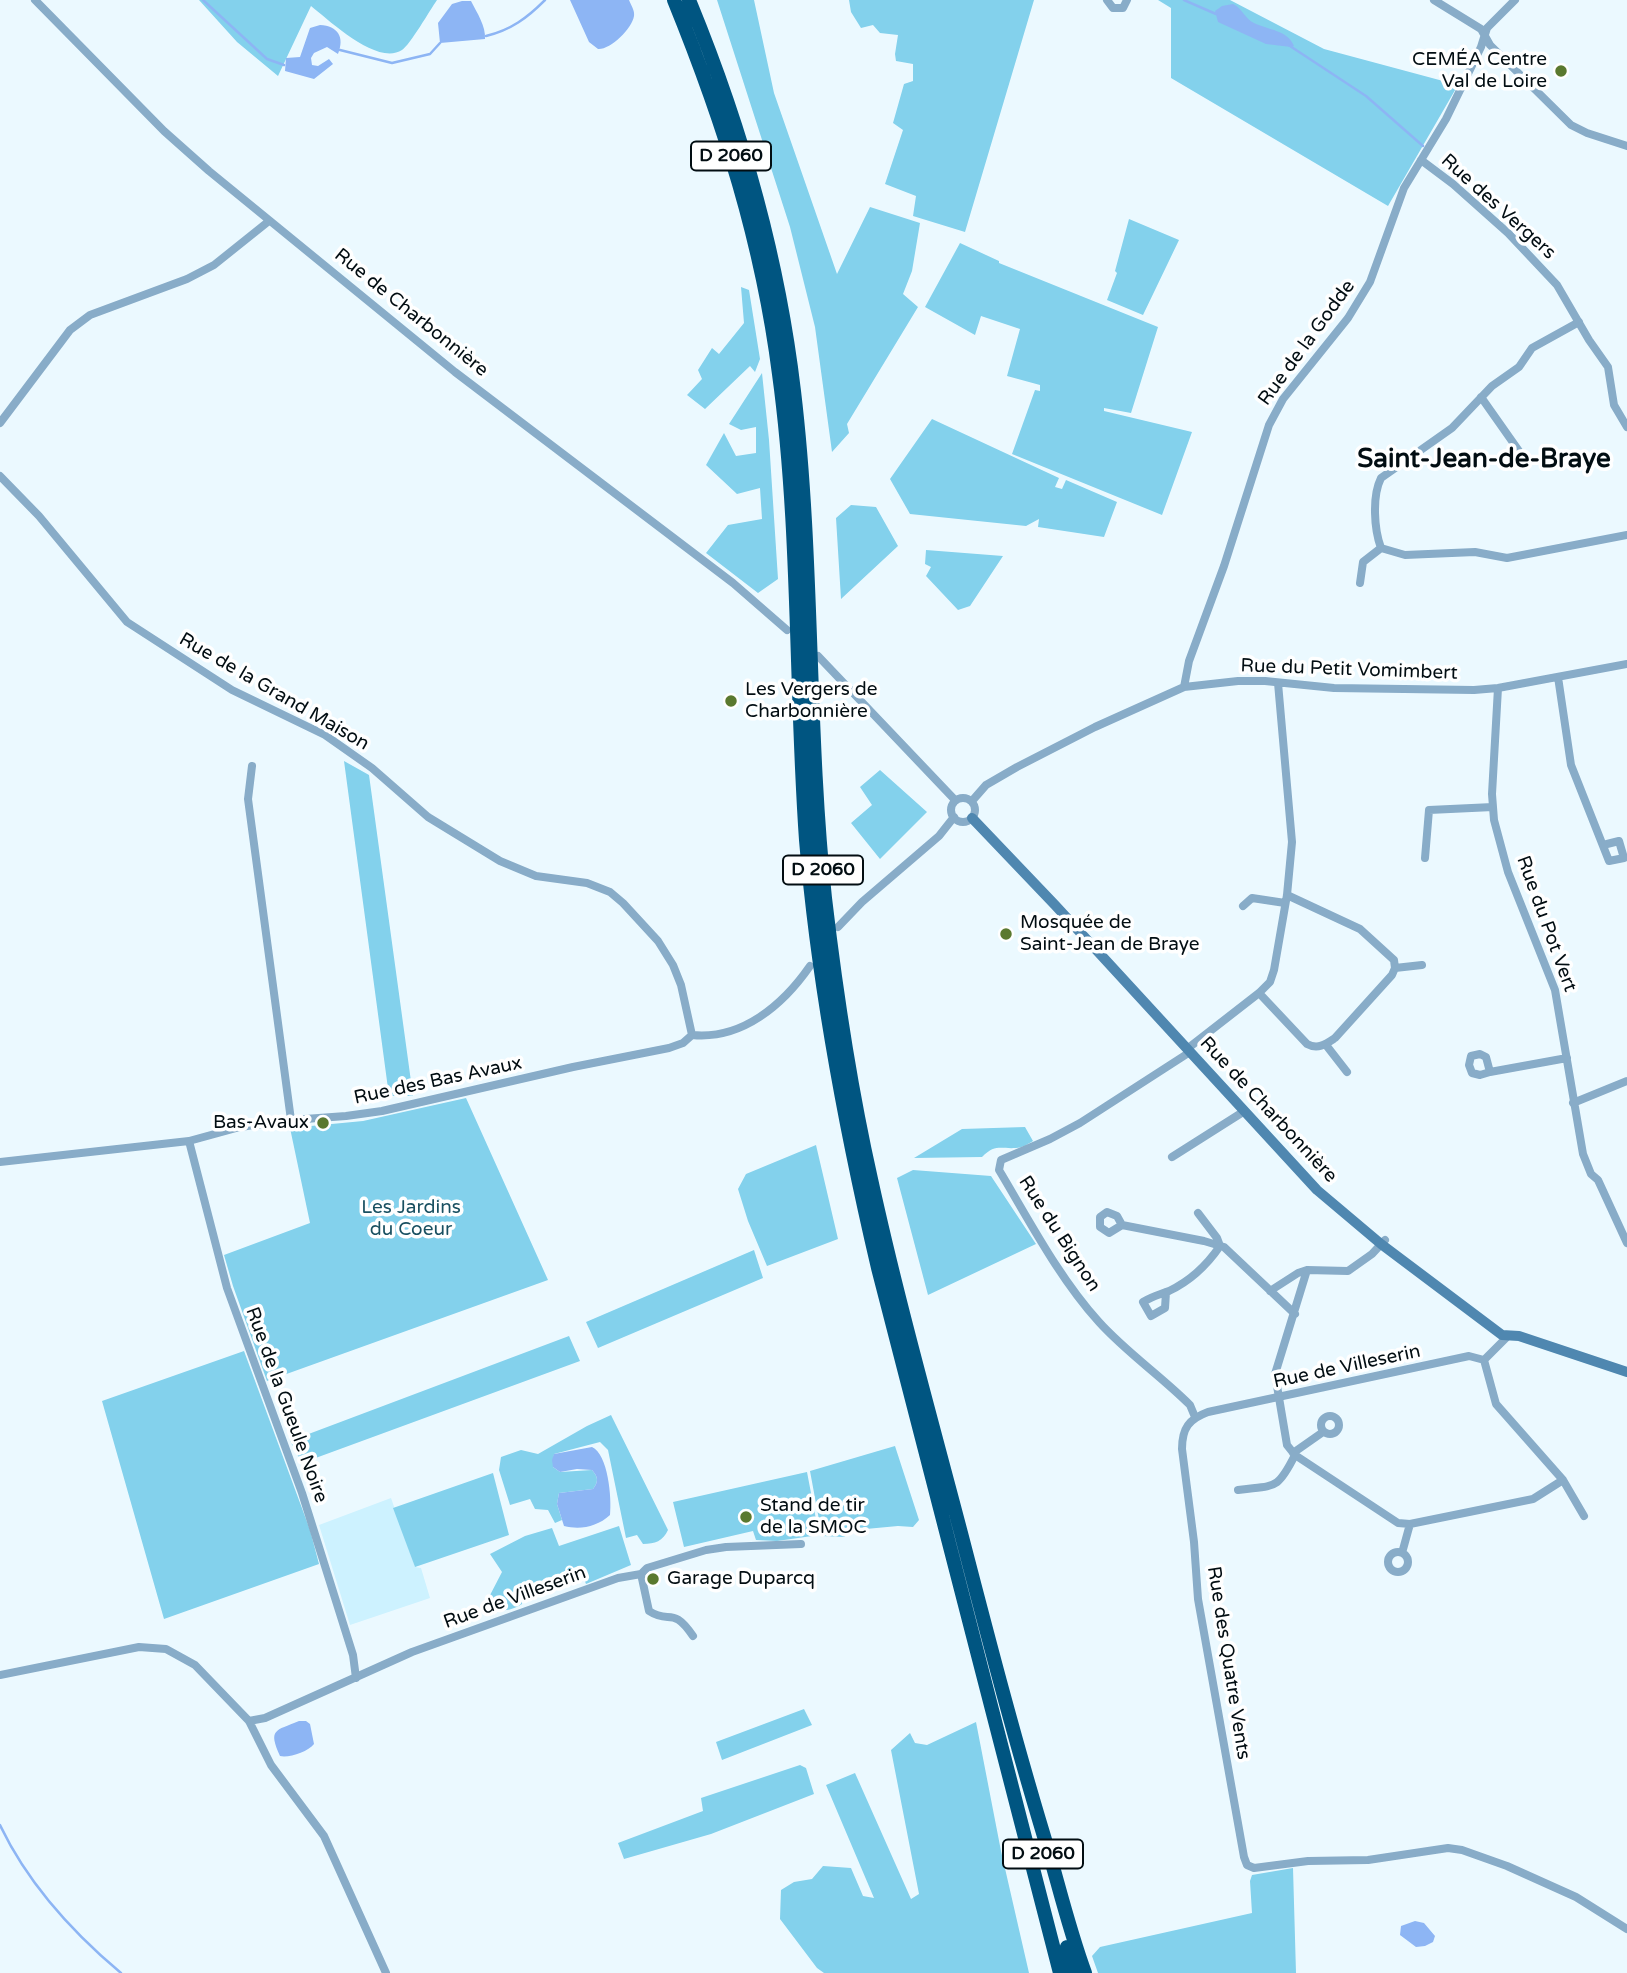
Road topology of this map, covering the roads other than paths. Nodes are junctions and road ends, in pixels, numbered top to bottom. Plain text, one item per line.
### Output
1 (35, 0) edge
2 (674, 0) edge
3 (688, 0) edge
4 (1107, 0) edge
5 (1127, 0) edge
6 (1434, 0) edge
7 (1515, 0) edge
8 (1485, 38) junction
9 (1627, 146) edge
10 (1421, 160) junction
11 (269, 221) junction
12 (1579, 322) junction
13 (1481, 397) junction
14 (0, 423) edge
15 (1627, 427) edge
16 (1519, 452) dead end
17 (0, 475) edge
18 (1627, 535) edge
19 (1381, 548) junction
20 (1360, 583) dead end
21 (787, 629) dead end
22 (818, 656) dead end
23 (1627, 664) edge
24 (1558, 677) junction
25 (1278, 682) junction
26 (1184, 687) junction
27 (1498, 688) junction
28 (252, 766) dead end
29 (955, 800) junction
30 (972, 801) junction
31 (1493, 807) junction
32 (954, 817) junction
33 (972, 818) junction
34 (1603, 845) dead end
35 (1424, 858) dead end
36 (1286, 899) junction
37 (1244, 906) dead end
38 (838, 927) dead end
39 (1422, 965) dead end
40 (810, 966) dead end
41 (1395, 968) junction
42 (1259, 993) junction
43 (692, 1035) junction
44 (1326, 1045) junction
45 (1189, 1051) junction
46 (1567, 1058) junction
47 (1347, 1072) dead end
48 (1490, 1072) dead end
49 (1627, 1080) edge
50 (1573, 1103) junction
51 (1243, 1112) junction
52 (290, 1120) junction
53 (189, 1141) junction
54 (1172, 1157) dead end
55 (0, 1162) edge
56 (1198, 1213) dead end
57 (1122, 1225) dead end
58 (1383, 1242) junction
59 (1627, 1242) edge
60 (1220, 1246) junction
61 (1307, 1270) junction
62 (1270, 1291) junction
63 (1166, 1292) dead end
64 (1295, 1314) junction
65 (1508, 1336) junction
66 (1484, 1360) junction
67 (1627, 1372) edge
68 (1279, 1398) junction
69 (1195, 1417) junction
70 (1186, 1425) joint
71 (1323, 1432) dead end
72 (1294, 1454) junction
73 (1563, 1480) junction
74 (1238, 1490) dead end
75 (1584, 1516) dead end
76 (1410, 1524) junction
77 (801, 1544) dead end
78 (1402, 1553) dead end
79 (641, 1574) junction
80 (693, 1636) dead end
81 (0, 1675) edge
82 (356, 1678) junction
83 (249, 1721) junction
84 (1013, 1735) junction
85 (1029, 1856) junction
86 (1627, 1929) edge
87 (386, 1973) edge
88 (1052, 1973) edge
89 (1060, 1973) edge
90 (1073, 1973) edge
91 (1085, 1973) edge

1 - 11 street, Rue de Charbonnière
2 - 85 highway, D 2060
3 - 84 highway, D 2060
4 - 5 street
6 - 8 street
7 - 8 street, Rue de la Godde
8 - 9 street
8 - 10 street, Rue de la Godde
10 - 12 street, Rue des Vergers
10 - 26 street, Rue de la Godde
11 - 14 street
11 - 21 street, Rue de Charbonnière
12 - 13 street
12 - 15 street, Rue des Vergers
13 - 16 street
13 - 19 street
17 - 43 street, Rue de la Grand Maison
18 - 19 street
19 - 20 street
22 - 29 street
23 - 24 street, Rue du Petit Vomimbert
24 - 27 street, Rue du Petit Vomimbert
24 - 34 street
25 - 26 street, Rue du Petit Vomimbert
25 - 27 street, Rue du Petit Vomimbert
25 - 36 street
26 - 30 street, Rue du Petit Vomimbert
27 - 31 street, Rue du Pot Vert
28 - 52 street
29 - 30 street
29 - 32 street
30 - 33 street
31 - 35 street
31 - 46 street, Rue du Pot Vert
32 - 33 street
32 - 38 street
33 - 45 street, Rue de Charbonnière
36 - 37 street
36 - 41 street
36 - 42 street
39 - 41 street
40 - 43 street, Rue des Bas Avaux
41 - 44 street
42 - 44 street
42 - 45 street
43 - 52 street, Rue des Bas Avaux
44 - 47 street
45 - 51 street, Rue de Charbonnière
45 - 69 street, Rue du Bignon
46 - 48 street
46 - 50 street, Rue du Pot Vert
49 - 50 street
50 - 59 street, Rue du Pot Vert
51 - 54 street
51 - 58 street, Rue de Charbonnière
52 - 53 street, Rue des Bas Avaux
53 - 55 street, Rue des Bas Avaux
53 - 82 street, Rue de la Gueule Noire
56 - 60 street
57 - 60 street
58 - 61 street
58 - 65 street, Rue de Charbonnière
60 - 62 street
60 - 63 street
61 - 62 street
61 - 64 street
62 - 64 street
64 - 68 street
65 - 66 street
65 - 67 street, Rue de Charbonnière
66 - 68 street, Rue de Villeserin
66 - 73 street
68 - 69 street, Rue de Villeserin
68 - 72 street
69 - 70 street, Rue de Villeserin
70 - 86 street, Rue des Quatre Vents
71 - 72 street
72 - 74 street
72 - 76 street
73 - 75 street
73 - 76 street
76 - 78 street
77 - 79 street, Rue de Villeserin
79 - 80 street
79 - 82 street, Rue de Villeserin
81 - 83 street
82 - 83 street, Rue de Villeserin
83 - 87 street
84 - 90 highway, D 2060
84 - 91 highway
85 - 88 highway
85 - 89 highway, D 2060

